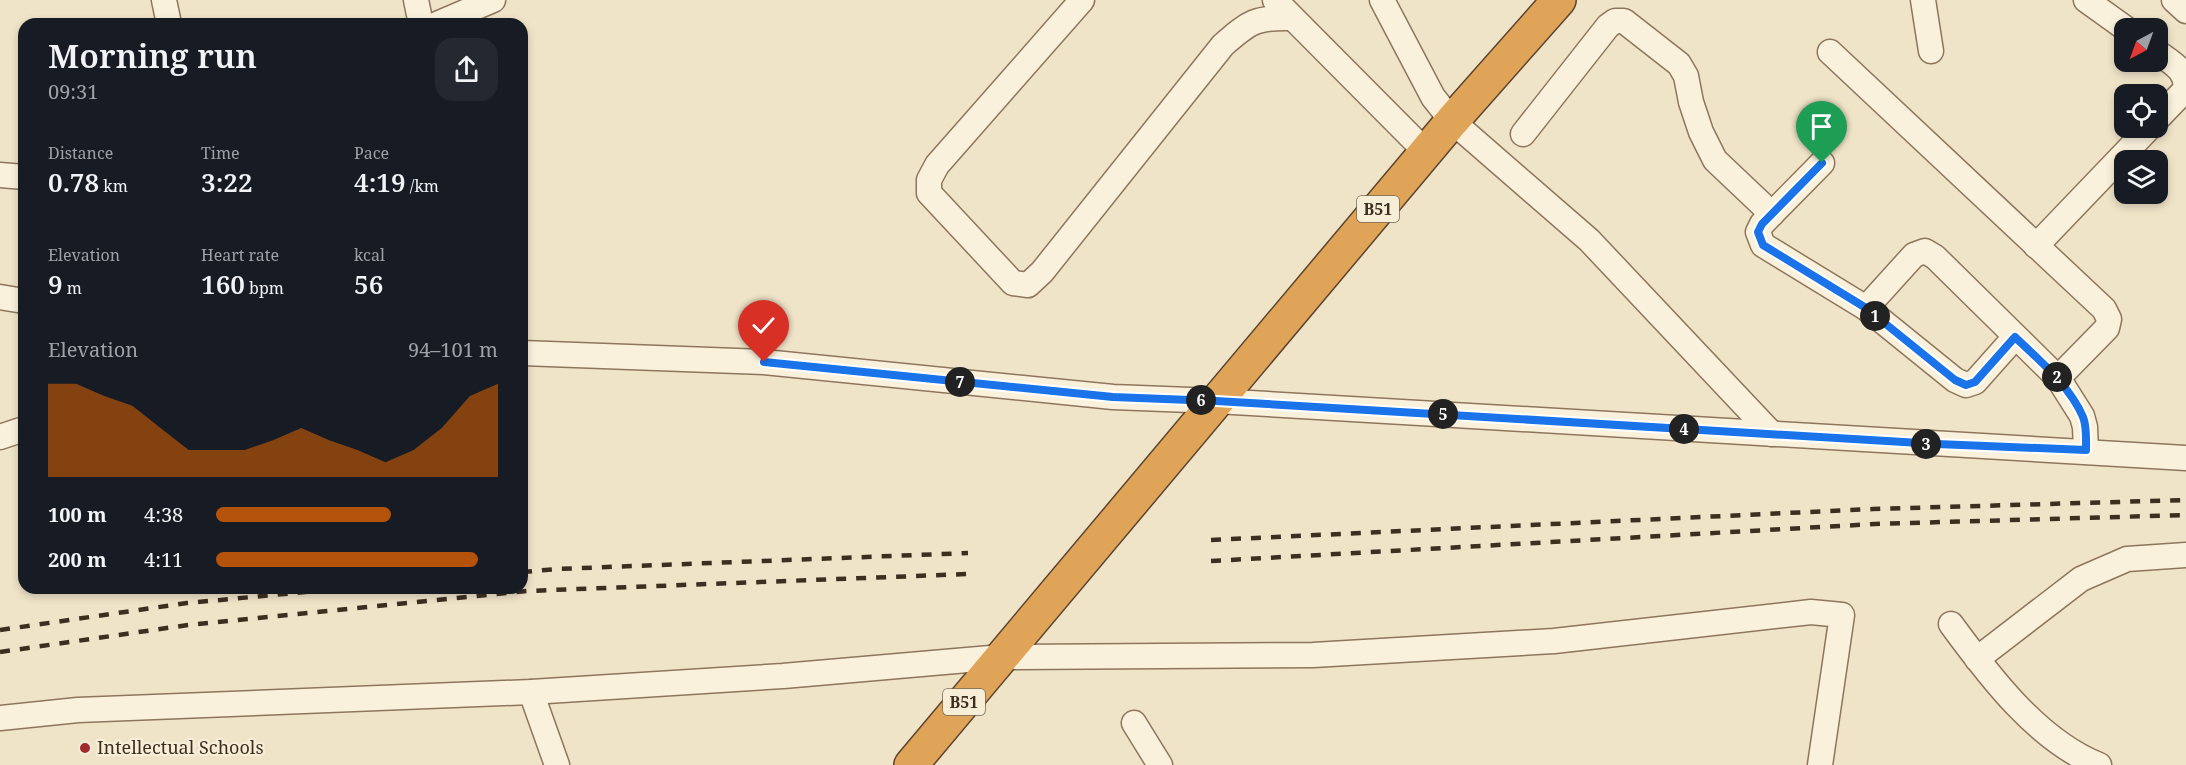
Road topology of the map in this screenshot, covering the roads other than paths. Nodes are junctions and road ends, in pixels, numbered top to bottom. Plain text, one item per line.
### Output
1 (164, 0) edge
2 (416, 0) edge
3 (493, 0) edge
4 (1082, 0) edge
5 (1382, 0) edge
6 (1559, 0) edge
7 (1923, 0) edge
8 (2086, 0) edge
9 (2174, 0) edge
10 (1283, 9) edge
11 (2186, 11) edge
12 (168, 18) edge
13 (420, 18) edge
14 (451, 18) edge
15 (2114, 20) edge
16 (1931, 51) dead end
17 (1830, 52) dead end
18 (2168, 60) edge
19 (2168, 108) edge
20 (1452, 121) junction
21 (1523, 134) dead end
22 (2139, 138) edge
23 (1426, 152) junction
24 (1822, 163) dead end
25 (0, 175) edge
26 (18, 176) edge
27 (1772, 214) junction
28 (2036, 246) junction
29 (0, 297) edge
30 (18, 300) edge
31 (1866, 308) junction
32 (2015, 337) junction
33 (528, 353) edge
34 (2058, 378) junction
35 (1216, 401) junction
36 (18, 431) edge
37 (1772, 434) junction
38 (0, 437) edge
39 (2086, 450) junction
40 (2186, 458) edge
41 (2186, 555) edge
42 (1951, 624) dead end
43 (1002, 657) junction
44 (1977, 660) junction
45 (531, 692) junction
46 (0, 718) edge
47 (1134, 723) dead end
48 (557, 765) edge
49 (911, 765) edge
50 (1160, 765) edge
51 (1820, 765) edge
52 (2099, 765) edge

1 - 12 street
2 - 13 street
3 - 14 street
4 - 10 street
5 - 20 street
6 - 20 highway, B51
7 - 16 street
8 - 15 street
9 - 11 street
10 - 23 street
17 - 28 street
18 - 19 street
20 - 23 highway, B51
20 - 37 street
21 - 27 street
22 - 28 street
23 - 35 highway, B51
24 - 27 street
25 - 26 street
27 - 31 street
28 - 34 street
29 - 30 street
31 - 32 street
31 - 32 street
32 - 34 street
33 - 35 street
34 - 39 street
35 - 37 street
35 - 43 highway, B51
36 - 38 street
37 - 39 street
39 - 40 street
41 - 44 street
42 - 44 street
43 - 45 street
43 - 49 highway, B51
43 - 51 street
44 - 52 street
45 - 46 street
45 - 48 street
47 - 50 street

